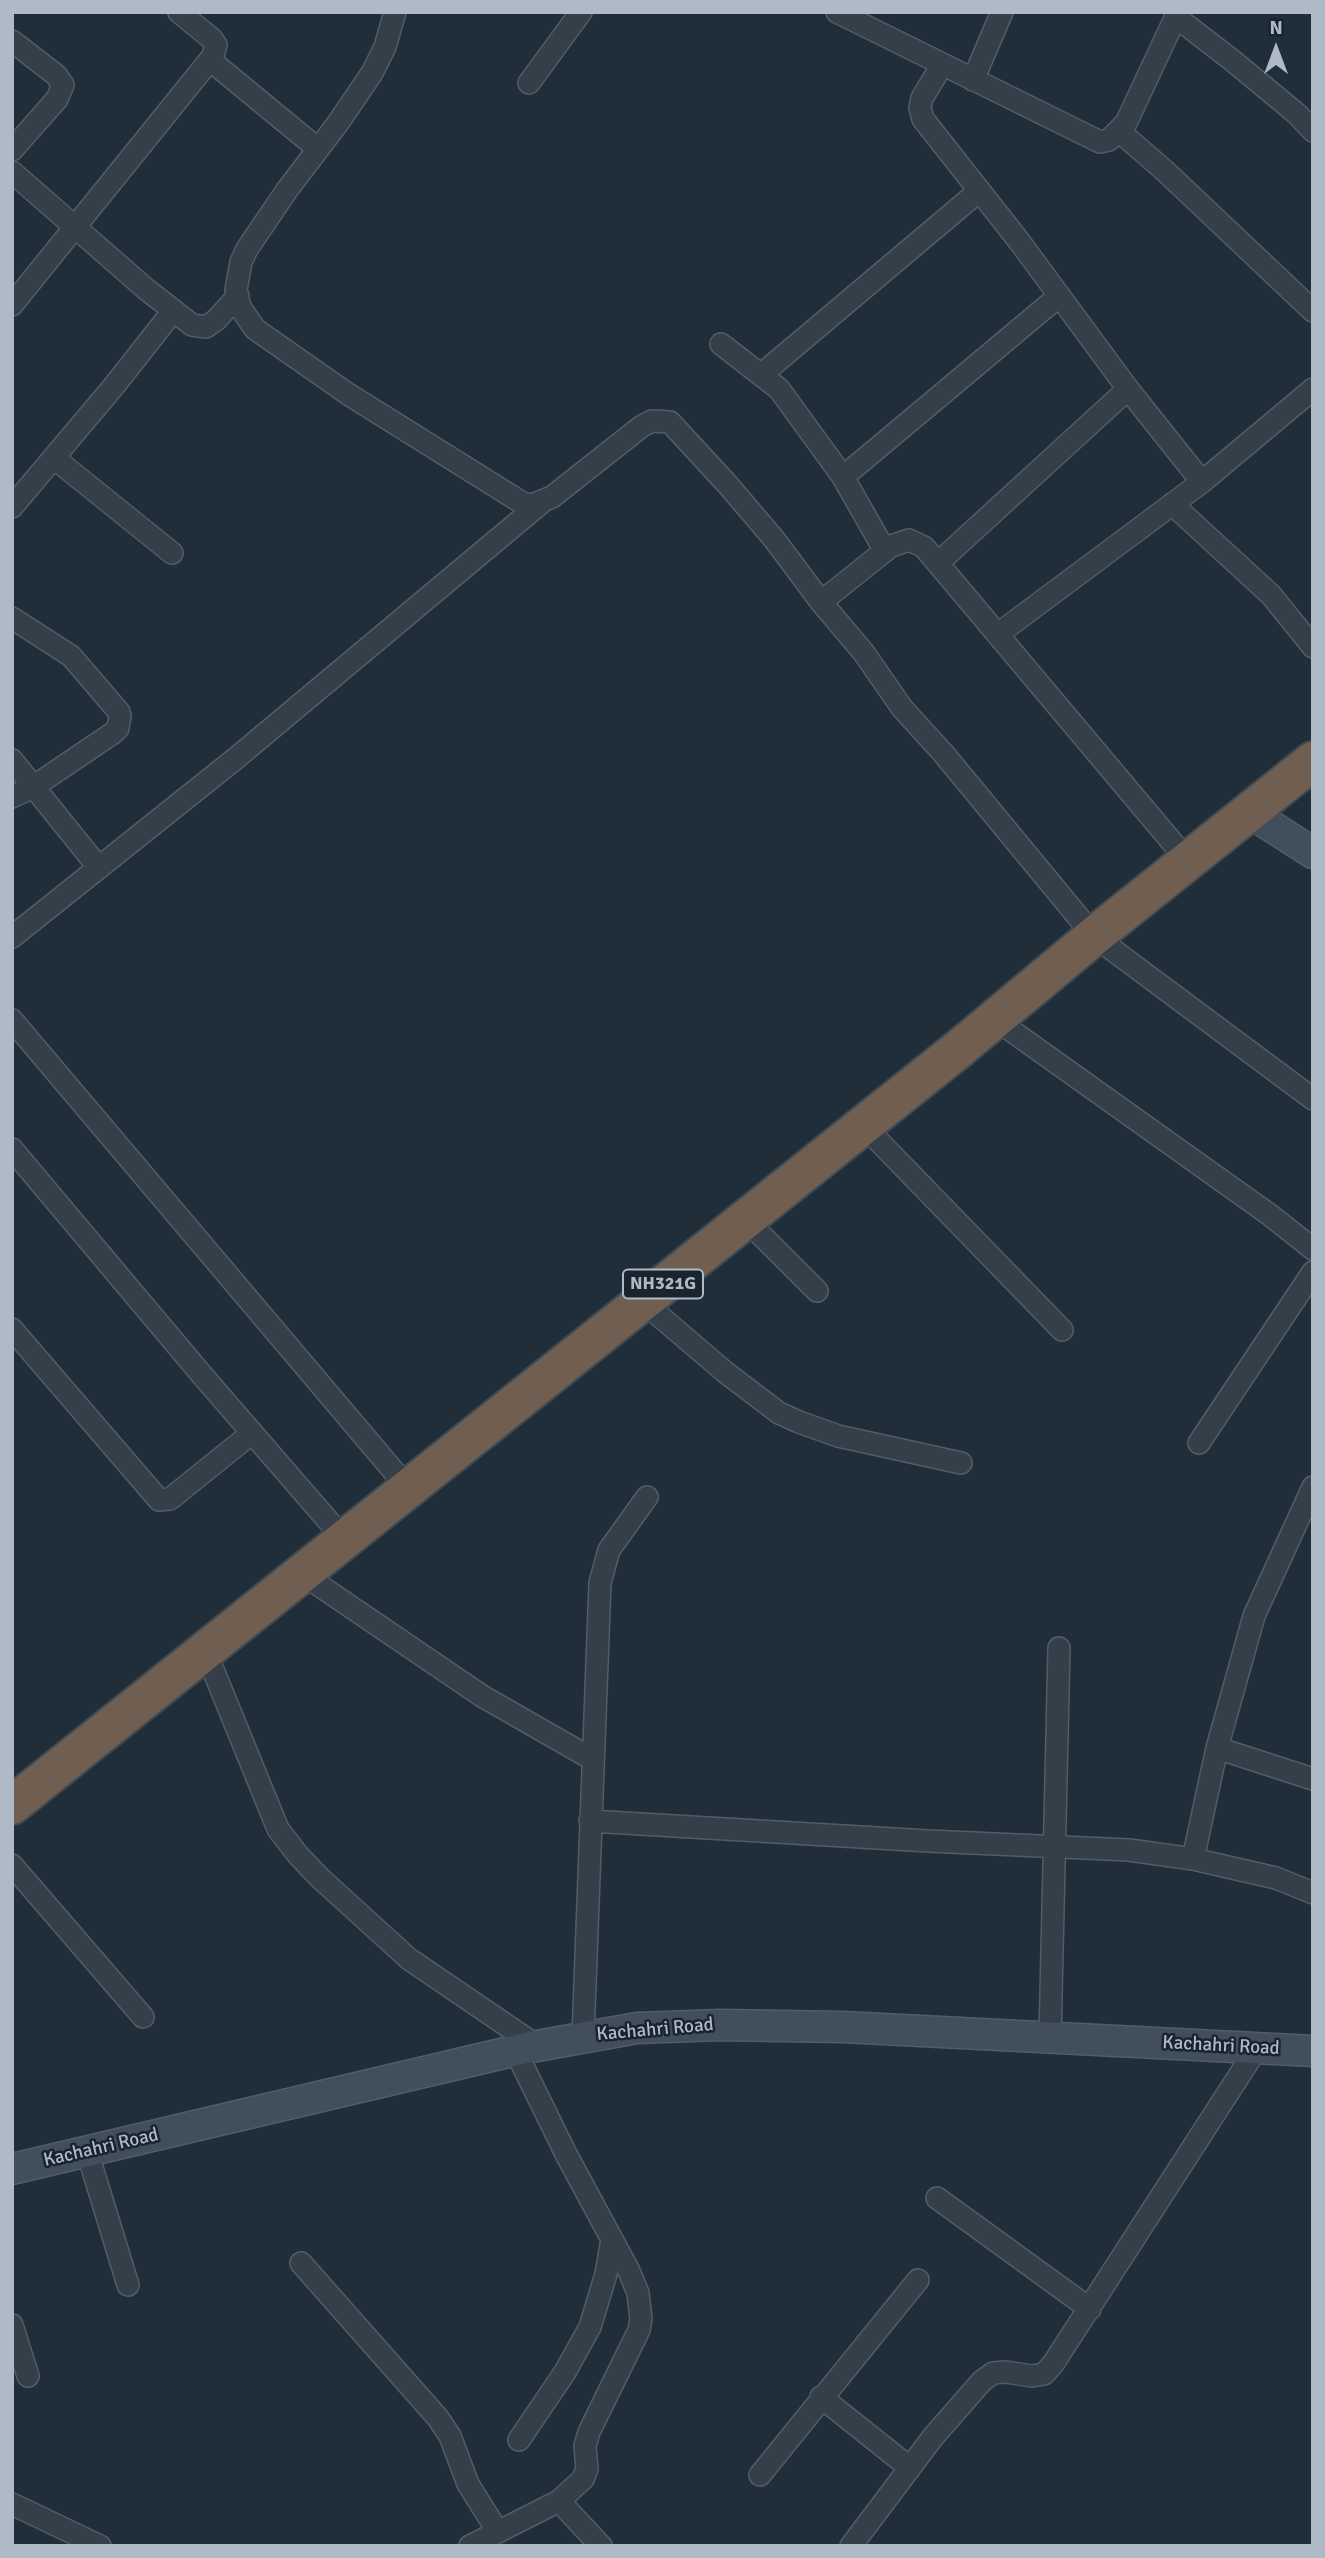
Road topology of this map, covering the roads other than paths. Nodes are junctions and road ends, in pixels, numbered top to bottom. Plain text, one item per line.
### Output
1 (179, 12) edge
2 (395, 12) edge
3 (581, 12) edge
4 (1002, 12) edge
5 (843, 13) edge
6 (1177, 15) edge
7 (12, 41) edge
8 (210, 60) junction
9 (942, 65) junction
10 (973, 80) junction
11 (529, 83) dead end
12 (1313, 131) edge
13 (1120, 132) junction
14 (318, 149) junction
15 (12, 150) edge
16 (12, 172) edge
17 (979, 191) junction
18 (75, 227) junction
19 (238, 296) junction
20 (1059, 296) junction
21 (12, 305) edge
22 (173, 311) junction
23 (1313, 311) edge
24 (721, 344) dead end
25 (762, 374) junction
26 (1128, 389) junction
27 (1313, 389) edge
28 (54, 458) junction
29 (843, 477) junction
30 (1202, 482) junction
31 (541, 503) junction
32 (1172, 505) junction
33 (12, 508) edge
34 (885, 551) junction
35 (172, 553) dead end
36 (938, 563) junction
37 (821, 602) junction
38 (12, 618) edge
39 (998, 634) junction
40 (1313, 647) edge
41 (12, 760) edge
42 (1313, 761) edge
43 (33, 787) junction
44 (12, 797) edge
45 (1249, 813) junction
46 (1313, 853) edge
47 (1188, 861) junction
48 (99, 867) junction
49 (1094, 936) junction
50 (12, 937) edge
51 (995, 1019) junction
52 (12, 1020) edge
53 (1313, 1099) edge
54 (863, 1125) junction
55 (12, 1149) edge
56 (745, 1219) junction
57 (1313, 1250) edge
58 (1313, 1272) edge
59 (817, 1291) dead end
60 (642, 1301) junction
61 (12, 1329) edge
62 (1062, 1330) dead end
63 (252, 1433) junction
64 (1199, 1443) dead end
65 (961, 1463) dead end
66 (1313, 1487) edge
67 (408, 1488) junction
68 (647, 1497) dead end
69 (344, 1539) junction
70 (301, 1573) junction
71 (1059, 1648) dead end
72 (205, 1650) junction
73 (1217, 1748) junction
74 (592, 1759) junction
75 (1313, 1779) edge
76 (12, 1805) edge
77 (590, 1821) junction
78 (1053, 1847) junction
79 (1193, 1859) junction
80 (12, 1865) edge
81 (1313, 1893) edge
82 (143, 2017) dead end
83 (583, 2037) junction
84 (1050, 2038) junction
85 (526, 2048) junction
86 (1257, 2048) junction
87 (1313, 2051) edge
88 (86, 2151) junction
89 (12, 2169) edge
90 (937, 2199) dead end
91 (612, 2239) junction
92 (301, 2263) dead end
93 (918, 2280) dead end
94 (128, 2285) dead end
95 (1090, 2309) junction
96 (12, 2325) edge
97 (28, 2376) dead end
98 (821, 2398) junction
99 (519, 2440) dead end
100 (910, 2468) junction
101 (760, 2475) dead end
102 (559, 2501) junction
103 (12, 2504) edge
104 (498, 2532) junction
105 (100, 2546) edge
106 (470, 2546) edge
107 (601, 2546) edge
108 (851, 2546) edge

1 - 8 street
2 - 14 street
3 - 11 street
4 - 10 street
5 - 9 street
6 - 12 street
6 - 13 street
7 - 15 street
8 - 14 street
8 - 18 street
9 - 10 street
9 - 17 street
10 - 13 street
13 - 23 street
14 - 19 street
16 - 18 street
17 - 20 street
17 - 25 street
18 - 21 street
18 - 22 street
19 - 22 street
19 - 31 street
20 - 26 street
20 - 29 street
22 - 28 street
24 - 25 street
25 - 29 street
26 - 30 street
26 - 36 street
27 - 30 street
28 - 33 street
28 - 35 street
29 - 34 street
30 - 32 street
31 - 37 street
31 - 48 street
32 - 39 street
32 - 40 street
34 - 36 street
34 - 37 street
36 - 39 street
37 - 49 street
38 - 43 street
39 - 47 street
41 - 43 street
42 - 45 highway, NH321G
43 - 44 street
43 - 48 street
45 - 46 main road
45 - 47 highway, NH321G
47 - 49 highway, NH321G
48 - 50 street
49 - 51 highway, NH321G
49 - 53 street
51 - 54 highway, NH321G
51 - 57 street
52 - 67 street
54 - 56 highway, NH321G
54 - 62 street
55 - 63 street
56 - 59 street
56 - 60 highway, NH321G
58 - 64 street
60 - 65 street
60 - 67 highway, NH321G
61 - 63 street
63 - 69 street
66 - 73 street
67 - 69 highway, NH321G
68 - 74 street
69 - 70 highway, NH321G
70 - 72 highway, NH321G
70 - 74 street
71 - 78 street
72 - 76 highway, NH321G
72 - 85 street
73 - 75 street
73 - 79 street
74 - 77 street
77 - 78 street
77 - 83 street
78 - 79 street
78 - 84 street
79 - 81 street
80 - 82 street
83 - 84 main road, Kachahri Road
83 - 85 main road, Kachahri Road
84 - 86 main road, Kachahri Road
85 - 88 main road, Kachahri Road
85 - 91 street
86 - 87 main road, Kachahri Road
86 - 95 street
88 - 89 main road, Kachahri Road
88 - 94 street
90 - 95 street
91 - 99 street
91 - 102 street
92 - 104 street
93 - 98 street
95 - 100 street
96 - 97 street
98 - 100 street
98 - 101 street
100 - 108 street
102 - 104 street
102 - 107 street
103 - 105 street
104 - 106 street

